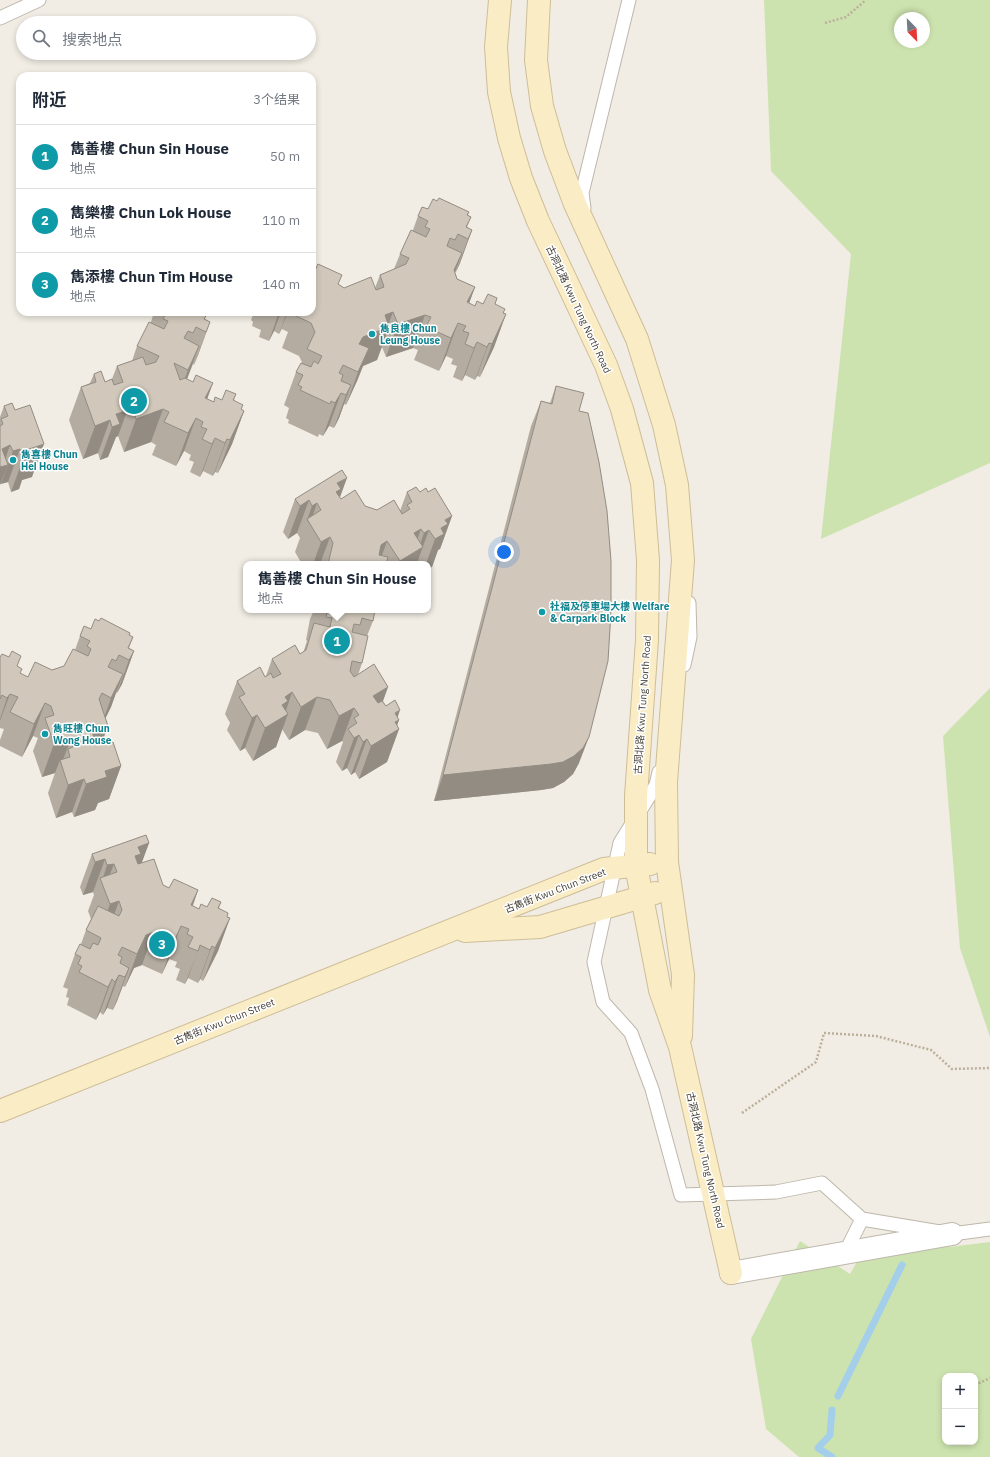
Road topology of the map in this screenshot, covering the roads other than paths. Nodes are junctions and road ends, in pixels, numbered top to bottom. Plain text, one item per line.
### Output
1 (39, 0) edge
2 (500, 0) edge
3 (539, 0) edge
4 (629, 0) edge
5 (0, 18) edge
6 (666, 862) junction
7 (636, 866) junction
8 (670, 888) junction
9 (448, 932) junction
10 (680, 1047) junction
11 (0, 1111) edge
12 (862, 1218) junction
13 (990, 1229) edge
14 (952, 1234) junction
15 (848, 1247) dead end
16 (731, 1273) joint

1 - 5 lane
2 - 7 main road, 古洞北路 Kwu Tung North Road
3 - 6 main road, 古洞北路 Kwu Tung North Road
4 - 12 lane
6 - 7 main road, 古雋街 Kwu Chun Street
6 - 8 main road, 古洞北路 Kwu Tung North Road
7 - 9 main road, 古雋街 Kwu Chun Street
7 - 10 main road, 古洞北路 Kwu Tung North Road
8 - 9 main road, 古雋街 Kwu Chun Street
8 - 10 main road, 古洞北路 Kwu Tung North Road
9 - 11 main road, 古雋街 Kwu Chun Street
10 - 16 main road, 古洞北路 Kwu Tung North Road
12 - 14 lane
12 - 15 lane
13 - 14 lane
14 - 16 street

